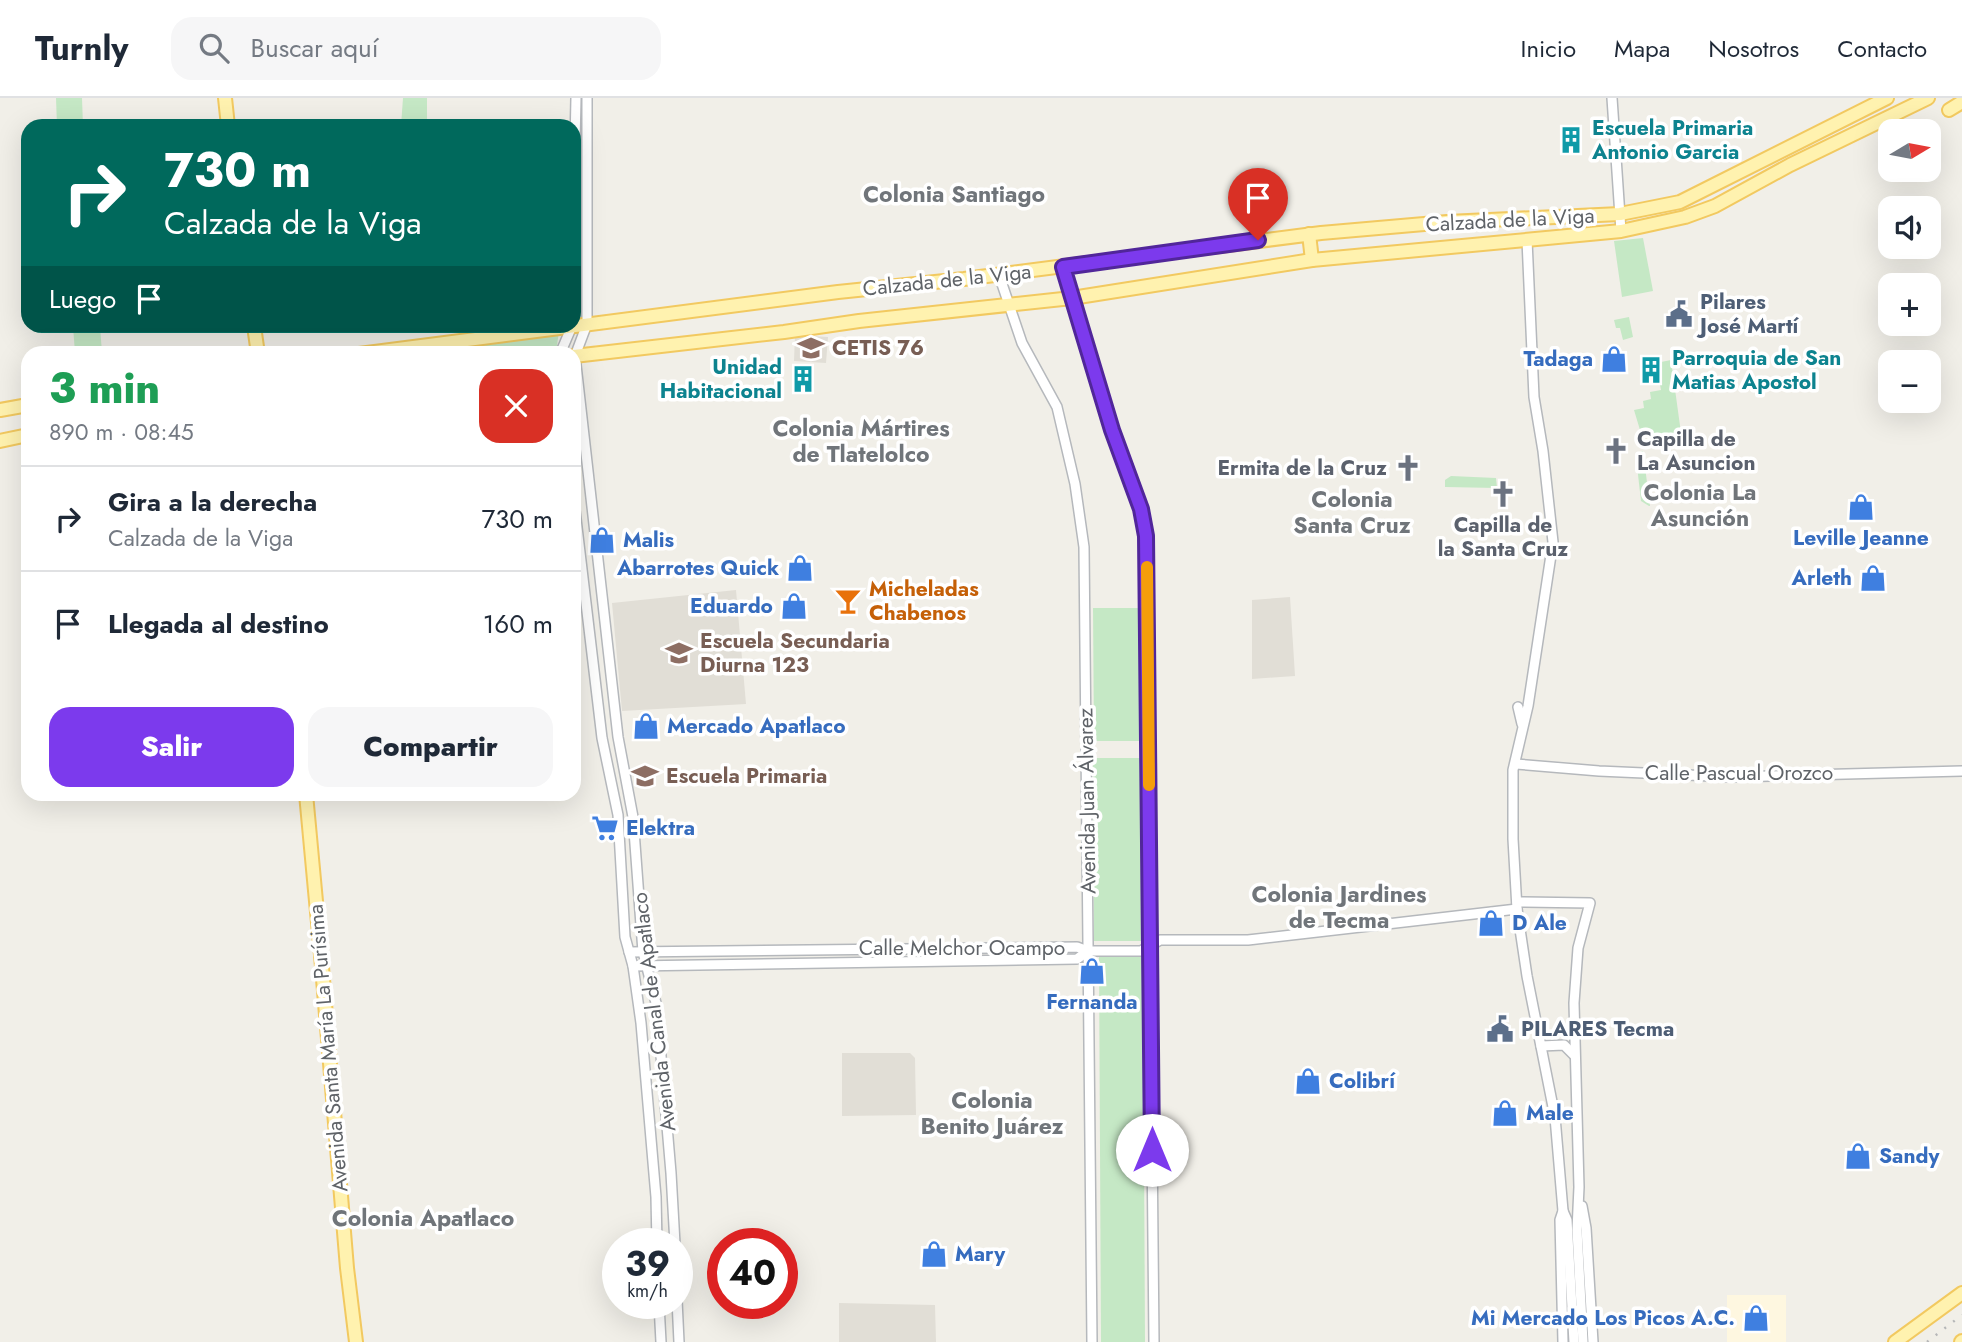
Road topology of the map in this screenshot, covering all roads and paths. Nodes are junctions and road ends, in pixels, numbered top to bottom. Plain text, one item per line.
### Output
1 (225, 98) edge
2 (576, 98) edge
3 (587, 98) edge
4 (1612, 98) edge
5 (1887, 98) edge
6 (1928, 98) edge
7 (1962, 102) edge
8 (1948, 110) dead end
9 (227, 119) edge
10 (576, 119) edge
11 (1784, 151) junction
12 (1790, 165) junction
13 (1620, 214) junction
14 (1621, 231) junction
15 (1309, 234) junction
16 (1527, 240) junction
17 (1312, 260) junction
18 (1063, 267) junction
19 (999, 275) junction
20 (1072, 298) junction
21 (1010, 305) junction
22 (587, 324) junction
23 (581, 325) edge
24 (530, 333) edge
25 (452, 346) edge
26 (579, 346) edge
27 (581, 355) edge
28 (21, 406) edge
29 (581, 409) edge
30 (0, 410) edge
31 (21, 436) edge
32 (0, 441) edge
33 (581, 561) edge
34 (1518, 707) dead end
35 (1522, 726) junction
36 (1516, 764) junction
37 (1962, 771) edge
38 (307, 801) edge
39 (1517, 906) junction
40 (1149, 946) junction
41 (1088, 951) junction
42 (629, 952) junction
43 (643, 952) junction
44 (647, 965) junction
45 (633, 966) junction
46 (1541, 1045) junction
47 (1574, 1057) junction
48 (1579, 1187) junction
49 (1563, 1211) junction
50 (656, 1228) edge
51 (674, 1228) edge
52 (1962, 1293) edge
53 (660, 1319) edge
54 (678, 1319) edge
55 (356, 1342) edge
56 (661, 1342) edge
57 (679, 1342) edge
58 (1092, 1342) edge
59 (1154, 1342) edge
60 (1563, 1342) edge
61 (1574, 1342) edge
62 (1583, 1342) edge
63 (1593, 1342) edge
64 (1895, 1342) edge

1 - 9 main road
2 - 10 street
3 - 22 street
4 - 13 street
5 - 11 main road, Calzada de la Viga
6 - 12 main road, Calzada de la Viga
7 - 8 main road
11 - 12 main road
11 - 13 main road, Calzada de la Viga
12 - 14 main road, Calzada de la Viga
13 - 14 street
13 - 15 main road, Calzada de la Viga
14 - 16 main road, Calzada de la Viga
15 - 17 main road
15 - 18 main road, Calzada de la Viga
16 - 17 main road, Calzada de la Viga
16 - 35 street
17 - 20 main road, Calzada de la Viga
18 - 19 main road, Calzada de la Viga
18 - 20 street
19 - 21 street, Avenida Juan Álvarez
19 - 22 main road, Calzada de la Viga
20 - 21 main road, Calzada de la Viga
20 - 40 street
21 - 27 main road, Calzada de la Viga
21 - 41 street, Avenida Juan Álvarez
22 - 23 main road, Calzada de la Viga
22 - 26 street, Avenida Canal de Apatlaco
24 - 25 main road, Calzada de la Viga
28 - 30 main road
29 - 43 street, Avenida Canal de Apatlaco
31 - 32 main road
33 - 42 street, Avenida Canal de Apatlaco
34 - 35 street
35 - 36 street
36 - 37 street, Calle Pascual Orozco
36 - 39 street
38 - 55 main road, Avenida Santa María La Purísima
39 - 40 street
39 - 46 street
39 - 47 street
40 - 41 street
40 - 59 street
41 - 43 street, Calle Melchor Ocampo
41 - 44 street, Calle Melchor Ocampo
41 - 58 street, Avenida Juan Álvarez
42 - 43 street, Calle Melchor Ocampo
42 - 45 street, Avenida Canal de Apatlaco
43 - 44 street, Avenida Canal de Apatlaco
44 - 45 street, Calle Melchor Ocampo
44 - 51 street, Avenida Canal de Apatlaco
45 - 50 street, Avenida Canal de Apatlaco
46 - 47 street
46 - 49 street
47 - 48 street
48 - 62 street
48 - 63 street
49 - 60 street
49 - 61 street
52 - 64 main road
53 - 56 street
54 - 57 street

